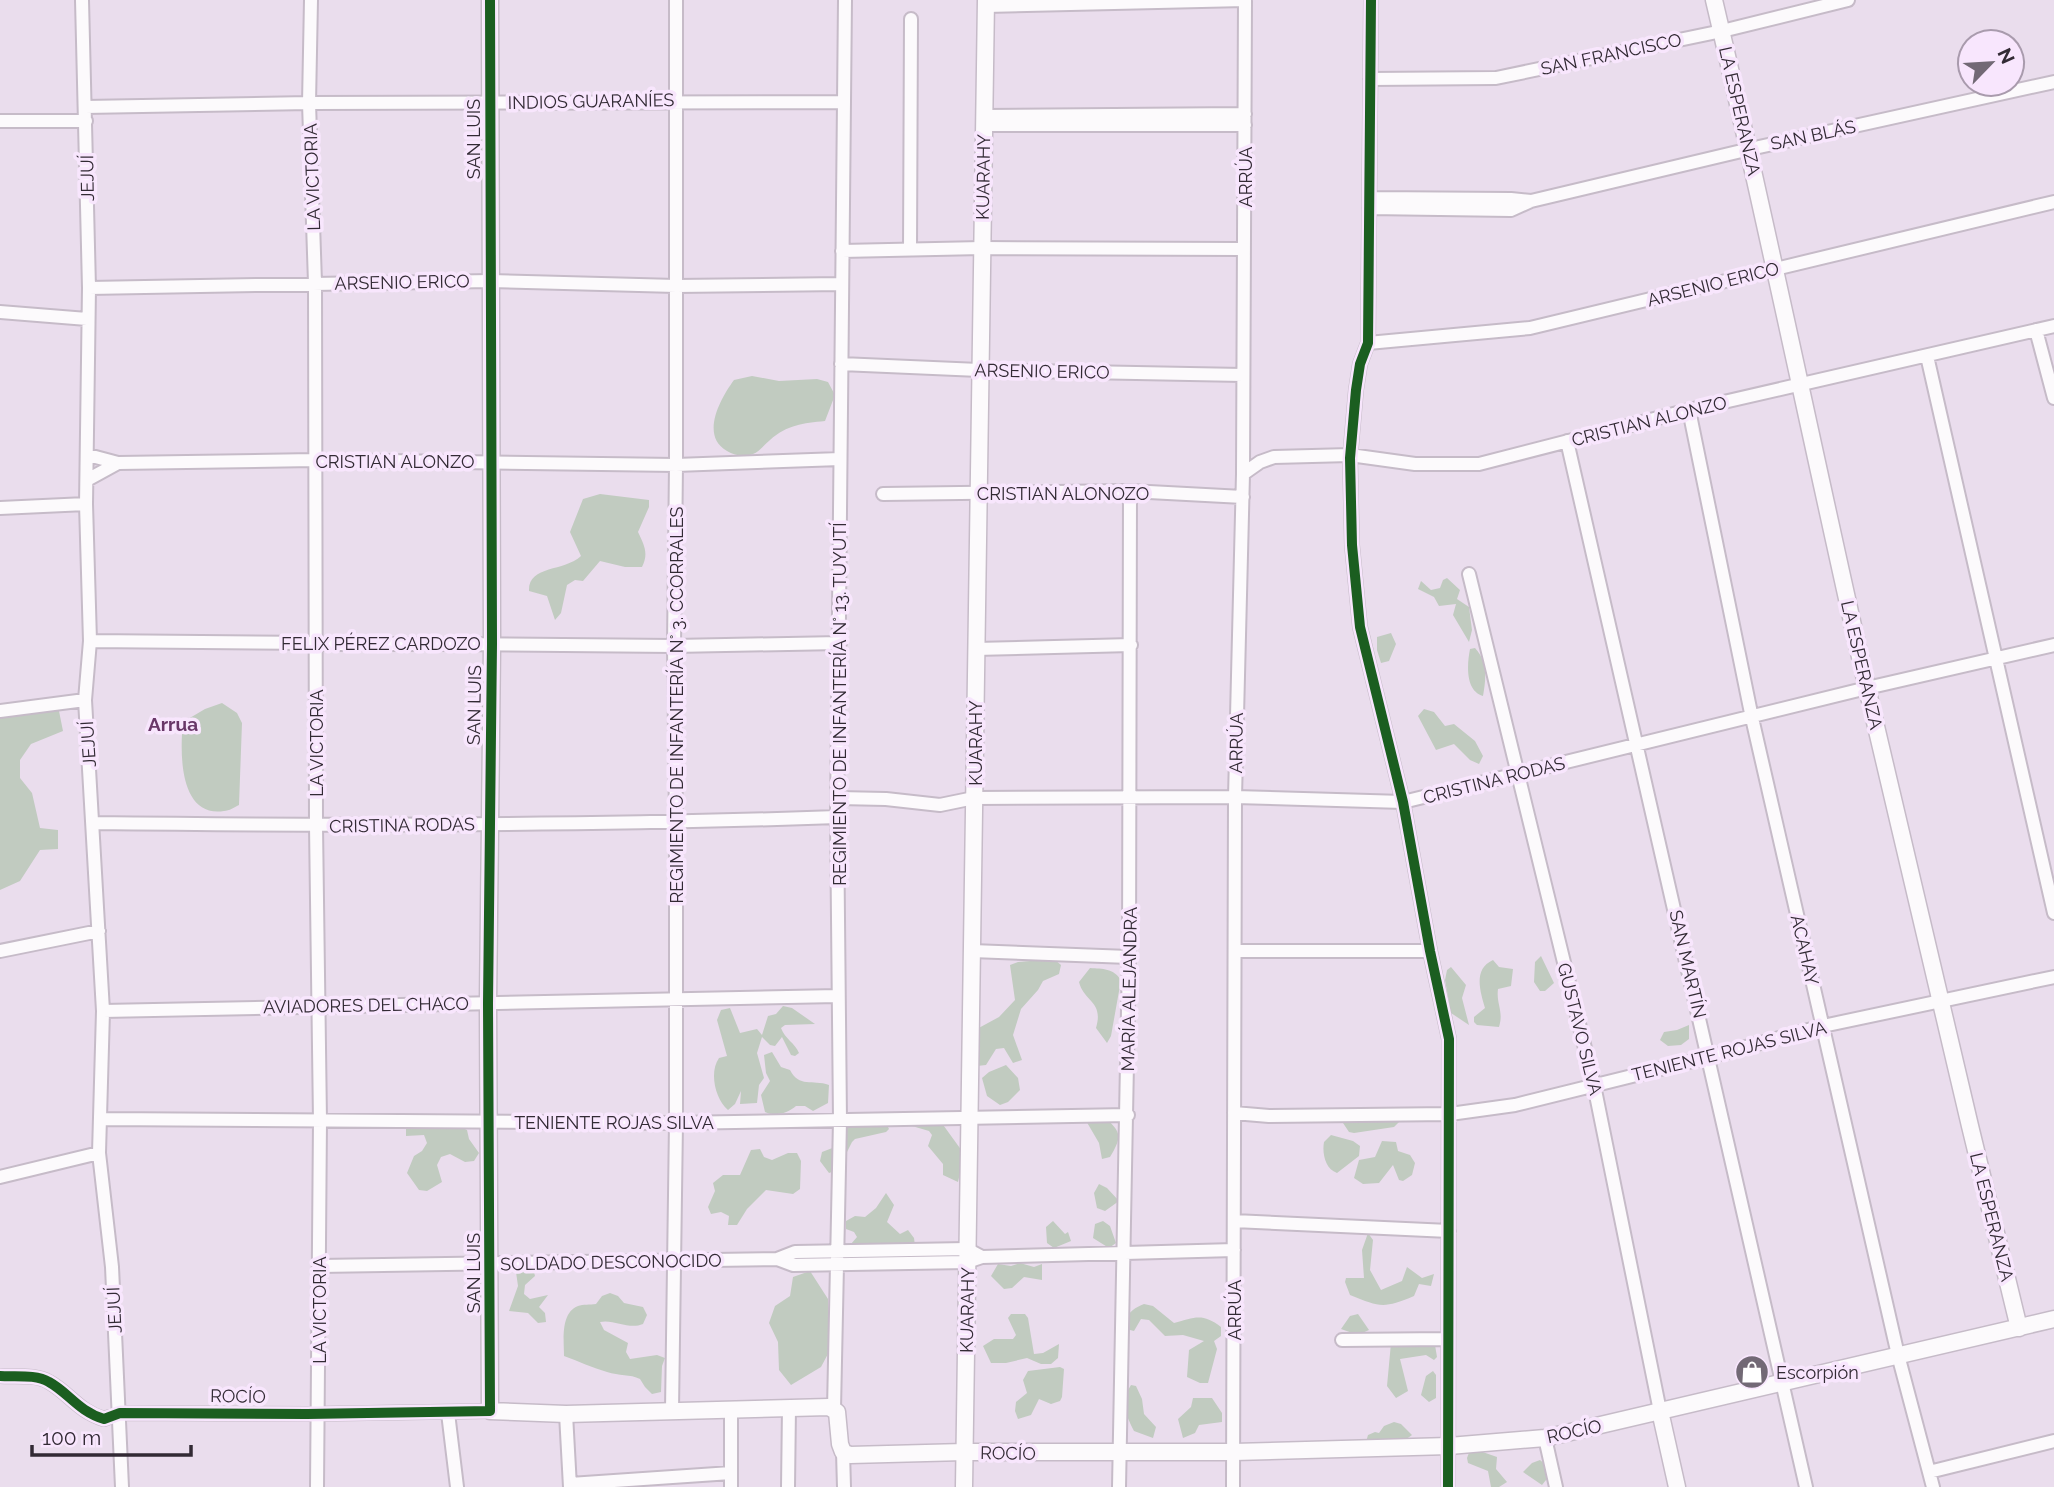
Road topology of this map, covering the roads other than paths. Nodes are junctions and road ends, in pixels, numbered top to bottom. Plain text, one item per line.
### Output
1 (82, 0) edge
2 (310, 0) edge
3 (490, 0) edge
4 (676, 0) edge
5 (845, 0) edge
6 (1245, 0) edge
7 (1371, 0) edge
8 (1714, 0) edge
9 (1848, 0) edge
10 (1121, 1) edge
11 (986, 3) edge
12 (911, 19) dead end
13 (1722, 31) junction
14 (1370, 79) junction
15 (2054, 82) edge
16 (676, 100) junction
17 (491, 102) junction
18 (844, 102) junction
19 (309, 103) junction
20 (85, 107) junction
21 (1245, 120) junction
22 (0, 121) edge
23 (86, 121) junction
24 (984, 121) junction
25 (1750, 149) junction
26 (2054, 202) edge
27 (1369, 203) junction
28 (982, 248) junction
29 (911, 249) junction
30 (1244, 249) junction
31 (842, 251) junction
32 (1775, 269) junction
33 (490, 281) junction
34 (315, 283) junction
35 (842, 284) junction
36 (676, 286) junction
37 (89, 288) junction
38 (0, 312) edge
39 (87, 319) junction
40 (2054, 326) edge
41 (2036, 330) junction
42 (1368, 343) junction
43 (1927, 356) junction
44 (841, 364) junction
45 (979, 370) junction
46 (1243, 374) junction
47 (1800, 385) junction
48 (2054, 398) edge
49 (1689, 410) junction
50 (1567, 441) junction
51 (88, 455) junction
52 (1350, 455) junction
53 (314, 460) junction
54 (840, 460) junction
55 (490, 461) junction
56 (118, 463) junction
57 (676, 465) junction
58 (1243, 474) junction
59 (87, 480) junction
60 (977, 492) junction
61 (1130, 492) junction
62 (883, 494) dead end
63 (1243, 496) junction
64 (86, 505) junction
65 (0, 508) edge
66 (1469, 574) dead end
67 (90, 641) junction
68 (317, 643) junction
69 (840, 643) junction
70 (492, 644) junction
71 (1131, 645) junction
72 (2054, 645) edge
73 (674, 646) junction
74 (975, 649) junction
75 (1995, 659) junction
76 (1867, 688) junction
77 (85, 700) junction
78 (0, 711) edge
79 (1752, 718) junction
80 (1638, 745) junction
81 (1517, 774) junction
82 (1131, 797) junction
83 (1235, 797) junction
84 (838, 798) junction
85 (974, 798) junction
86 (1403, 802) junction
87 (837, 817) junction
88 (93, 823) junction
89 (677, 823) junction
90 (490, 824) junction
91 (316, 826) junction
92 (2054, 913) edge
93 (99, 931) junction
94 (0, 951) edge
95 (972, 951) junction
96 (1236, 951) junction
97 (1430, 951) junction
98 (1129, 957) junction
99 (2054, 977) edge
100 (838, 996) junction
101 (676, 1001) junction
102 (1939, 1002) junction
103 (488, 1003) junction
104 (318, 1005) junction
105 (103, 1011) junction
106 (1823, 1026) junction
107 (1709, 1057) junction
108 (1594, 1085) junction
109 (1234, 1113) junction
110 (1450, 1114) junction
111 (1128, 1115) junction
112 (970, 1118) junction
113 (101, 1119) junction
114 (841, 1120) junction
115 (320, 1121) junction
116 (489, 1123) junction
117 (676, 1123) junction
118 (99, 1153) junction
119 (0, 1177) edge
120 (1234, 1222) junction
121 (1449, 1231) junction
122 (838, 1250) junction
123 (1234, 1250) junction
124 (1124, 1253) junction
125 (972, 1256) junction
126 (777, 1259) junction
127 (674, 1262) junction
128 (491, 1263) junction
129 (837, 1265) junction
130 (319, 1266) junction
131 (2054, 1319) edge
132 (2019, 1328) junction
133 (1447, 1339) junction
134 (1342, 1340) dead end
135 (1898, 1355) junction
136 (0, 1376) edge
137 (1782, 1382) junction
138 (789, 1408) junction
139 (731, 1409) junction
140 (834, 1409) junction
141 (672, 1410) junction
142 (490, 1411) junction
143 (1660, 1411) junction
144 (120, 1413) junction
145 (448, 1413) junction
146 (318, 1414) junction
147 (566, 1414) junction
148 (1545, 1438) junction
149 (2054, 1441) edge
150 (1449, 1446) junction
151 (843, 1452) junction
152 (964, 1452) junction
153 (1234, 1452) junction
154 (1122, 1454) junction
155 (1930, 1472) junction
156 (731, 1473) junction
157 (570, 1486) edge
158 (122, 1487) edge
159 (317, 1487) edge
160 (457, 1487) edge
161 (731, 1487) edge
162 (788, 1487) edge
163 (844, 1487) edge
164 (964, 1487) edge
165 (1119, 1487) edge
166 (1233, 1487) edge
167 (1448, 1487) edge
168 (1556, 1487) edge
169 (1677, 1487) edge
170 (1806, 1487) edge
171 (1933, 1487) edge

1 - 20 street, JEJUÍ
2 - 19 street, LA VICTORIA
3 - 17 street, SAN LUIS
4 - 16 street, REGIMIENTO DE INFANTERÍA N° 3. CCORRALES
5 - 18 street, REGIMIENTO DE INFANTERÍA N° 13. TUYUTÍ
6 - 10 street
6 - 21 street, ARRÚA
7 - 14 street
8 - 13 street, LA ESPERANZA
9 - 13 street, SAN FRANCISCO
10 - 11 street
11 - 24 street, KUARAHY
12 - 29 street
13 - 14 street, SAN FRANCISCO
13 - 25 street, LA ESPERANZA
14 - 27 street
15 - 25 street, SAN BLÁS
16 - 17 street, INDIOS GUARANÍES
16 - 18 street, INDIOS GUARANÍES
16 - 36 street, REGIMIENTO DE INFANTERÍA N° 3. CCORRALES
17 - 19 street, INDIOS GUARANÍES
17 - 33 street, SAN LUIS
18 - 31 street, REGIMIENTO DE INFANTERÍA N° 13. TUYUTÍ
19 - 20 street, INDIOS GUARANÍES
19 - 34 street, LA VICTORIA
20 - 23 street, JEJUÍ
21 - 24 street
21 - 30 street, ARRÚA
22 - 23 street
23 - 37 street, JEJUÍ
24 - 28 street, KUARAHY
25 - 27 street, SAN BLÁS
25 - 32 street, LA ESPERANZA
26 - 32 street, ARSENIO ERICO
27 - 42 street
28 - 29 street
28 - 30 street
28 - 45 street, KUARAHY
29 - 31 street
30 - 46 street, ARRÚA
31 - 35 street, REGIMIENTO DE INFANTERÍA N° 13. TUYUTÍ
32 - 42 street, ARSENIO ERICO
32 - 47 street, LA ESPERANZA
33 - 34 street, ARSENIO ERICO
33 - 36 street, ARSENIO ERICO
33 - 55 street, SAN LUIS
34 - 37 street, ARSENIO ERICO
34 - 53 street, LA VICTORIA
35 - 36 street, ARSENIO ERICO
35 - 44 street, REGIMIENTO DE INFANTERÍA N° 13. TUYUTÍ
36 - 57 street, REGIMIENTO DE INFANTERÍA N° 3. CCORRALES
37 - 39 street, JEJUÍ
38 - 39 street
39 - 51 street, JEJUÍ
40 - 41 street, CRISTIAN ALONZO
41 - 43 street, CRISTIAN ALONZO
41 - 48 street
42 - 52 street
43 - 47 street, CRISTIAN ALONZO
43 - 75 street
44 - 45 street, ARSENIO ERICO
44 - 54 street, REGIMIENTO DE INFANTERÍA N° 13. TUYUTÍ
45 - 46 street, ARSENIO ERICO
45 - 60 street, KUARAHY
46 - 58 street, ARRÚA
47 - 49 street, CRISTIAN ALONZO
47 - 76 street, LA ESPERANZA
49 - 50 street, CRISTIAN ALONZO
49 - 79 street, ACAHAY
50 - 52 street, CRISTIAN ALONZO
50 - 80 street, SAN MARTÍN
51 - 56 street, CRISTIAN ALONZO
51 - 59 street, JEJUÍ
52 - 58 street, CRISTIAN ALONZO
52 - 86 street
53 - 55 street, CRISTIAN ALONZO
53 - 56 street, CRISTIAN ALONZO
53 - 68 street, LA VICTORIA
54 - 57 street, CRISTIAN ALONZO
54 - 69 street, REGIMIENTO DE INFANTERÍA N° 13. TUYUTÍ
55 - 57 street, CRISTIAN ALONZO
55 - 70 street, SAN LUIS
56 - 59 street, CRISTIAN ALONZO
57 - 73 street, REGIMIENTO DE INFANTERÍA N° 3. CCORRALES
58 - 63 street, ARRÚA
59 - 64 street, JEJUÍ
60 - 61 street, CRISTIAN ALONOZO
60 - 62 street, CRISTIAN ALONOZO
60 - 74 street, KUARAHY
61 - 63 street, CRISTIAN ALONOZO
61 - 71 street, MARÍA ALEJANDRA
63 - 83 street, ARRÚA
64 - 65 street
64 - 67 street, JEJUÍ
66 - 81 street, GUSTAVO SILVA
67 - 68 street, FELIX PÉREZ CARDOZO
67 - 77 street, JEJUÍ
68 - 70 street, FELIX PÉREZ CARDOZO
68 - 91 street, LA VICTORIA
69 - 73 street, FELIX PÉREZ CARDOZO
69 - 84 street, REGIMIENTO DE INFANTERÍA N° 13. TUYUTÍ
70 - 73 street, FELIX PÉREZ CARDOZO
70 - 90 street, SAN LUIS
71 - 74 street
71 - 82 street, MARÍA ALEJANDRA
72 - 75 street, CRISTINA RODAS
73 - 89 street, REGIMIENTO DE INFANTERÍA N° 3. CCORRALES
74 - 85 street, KUARAHY
75 - 76 street, CRISTINA RODAS
75 - 92 street
76 - 79 street, CRISTINA RODAS
76 - 102 street, LA ESPERANZA
77 - 78 street
77 - 88 street, JEJUÍ
79 - 80 street, CRISTINA RODAS
79 - 106 street, ACAHAY
80 - 81 street, CRISTINA RODAS
80 - 107 street, SAN MARTÍN
81 - 86 street, CRISTINA RODAS
81 - 108 street, GUSTAVO SILVA
82 - 83 street, CRISTINA RODAS
82 - 85 street, CRISTINA RODAS
82 - 98 street, MARÍA ALEJANDRA
83 - 86 street, CRISTINA RODAS
83 - 96 street, ARRÚA
84 - 85 street, CRISTINA RODAS
84 - 87 street, REGIMIENTO DE INFANTERÍA N° 13. TUYUTÍ
85 - 95 street, KUARAHY
86 - 97 street
87 - 89 street, CRISTINA RODAS
87 - 100 street, REGIMIENTO DE INFANTERÍA N° 13. TUYUTÍ
88 - 91 street, CRISTINA RODAS
88 - 93 street, JEJUÍ
89 - 90 street, CRISTINA RODAS
89 - 101 street, REGIMIENTO DE INFANTERÍA N° 3. CCORRALES
90 - 91 street, CRISTINA RODAS
90 - 103 street, SAN LUIS
91 - 104 street, LA VICTORIA
93 - 94 street
93 - 105 street, JEJUÍ
95 - 98 street
95 - 112 street, KUARAHY
96 - 97 street
96 - 109 street, ARRÚA
97 - 110 street
98 - 111 street, MARÍA ALEJANDRA
99 - 102 street, TENIENTE ROJAS SILVA
100 - 101 street, AVIADORES DEL CHACO
100 - 114 street, REGIMIENTO DE INFANTERÍA N° 13. TUYUTÍ
101 - 103 street, AVIADORES DEL CHACO
101 - 117 street, REGIMIENTO DE INFANTERÍA N° 3. CCORRALES
102 - 106 street, TENIENTE ROJAS SILVA
102 - 132 street, LA ESPERANZA
103 - 104 street, AVIADORES DEL CHACO
103 - 116 street, SAN LUIS
104 - 105 street, AVIADORES DEL CHACO
104 - 115 street, LA VICTORIA
105 - 113 street, JEJUÍ
106 - 107 street, TENIENTE ROJAS SILVA
106 - 135 street, ACAHAY
107 - 108 street, TENIENTE ROJAS SILVA
107 - 137 street, SAN MARTÍN
108 - 110 street, TENIENTE ROJAS SILVA
108 - 143 street, GUSTAVO SILVA
109 - 110 street, TENIENTE ROJAS SILVA
109 - 120 street, ARRÚA
110 - 121 street
111 - 112 street, TENIENTE ROJAS SILVA
111 - 124 street, MARÍA ALEJANDRA
112 - 114 street, TENIENTE ROJAS SILVA
112 - 125 street, KUARAHY
113 - 115 street, TENIENTE ROJAS SILVA
113 - 118 street, JEJUÍ
114 - 117 street, TENIENTE ROJAS SILVA
114 - 122 street, REGIMIENTO DE INFANTERÍA N° 13. TUYUTÍ
115 - 116 street, TENIENTE ROJAS SILVA
115 - 130 street, LA VICTORIA
116 - 117 street, TENIENTE ROJAS SILVA
116 - 128 street, SAN LUIS
117 - 127 street, REGIMIENTO DE INFANTERÍA N° 3. CCORRALES
118 - 119 street
118 - 144 street, JEJUÍ
120 - 121 street
120 - 123 street, ARRÚA
121 - 133 street
122 - 125 street, SOLDADO DESCONOCIDO
122 - 126 street, SOLDADO DESCONOCIDO
122 - 129 street, REGIMIENTO DE INFANTERÍA N° 13. TUYUTÍ
123 - 124 street, SOLDADO DESCONOCIDO
123 - 153 street, ARRÚA
124 - 125 street, SOLDADO DESCONOCIDO
124 - 154 street, MARÍA ALEJANDRA
125 - 129 street, SOLDADO DESCONOCIDO
125 - 152 street, KUARAHY
126 - 127 street, SOLDADO DESCONOCIDO
126 - 129 street, SOLDADO DESCONOCIDO
127 - 128 street, SOLDADO DESCONOCIDO
127 - 141 street, REGIMIENTO DE INFANTERÍA N° 3. CCORRALES
128 - 130 street, SOLDADO DESCONOCIDO
128 - 142 street, SAN LUIS
129 - 140 street, REGIMIENTO DE INFANTERÍA N° 13. TUYUTÍ
130 - 146 street, LA VICTORIA
131 - 132 street, ROCÍO
132 - 135 street, ROCÍO
133 - 134 street
133 - 150 street
135 - 137 street, ROCÍO
135 - 155 street, ACAHAY
136 - 144 street, ROCÍO
137 - 143 street, ROCÍO
137 - 170 street, SAN MARTÍN
138 - 139 street, ROCÍO
138 - 140 street, ROCÍO
138 - 162 street
139 - 141 street, ROCÍO
139 - 156 street
140 - 151 street
141 - 147 street, ROCÍO
142 - 145 street, ROCÍO
142 - 147 street, ROCÍO
143 - 148 street, ROCÍO
143 - 169 street, GUSTAVO SILVA
144 - 146 street, ROCÍO
144 - 158 street, JEJUÍ
145 - 146 street, ROCÍO
145 - 160 street
146 - 159 street, LA VICTORIA
147 - 157 street
148 - 150 street, ROCÍO
148 - 168 street
149 - 155 street
150 - 153 street, ROCÍO
150 - 167 street
151 - 152 street, ROCÍO
151 - 163 street
152 - 154 street, ROCÍO
152 - 164 street, KUARAHY
153 - 154 street, ROCÍO
153 - 166 street, ARRÚA
154 - 165 street, MARÍA ALEJANDRA
155 - 171 street, ACAHAY
156 - 157 street
156 - 161 street

